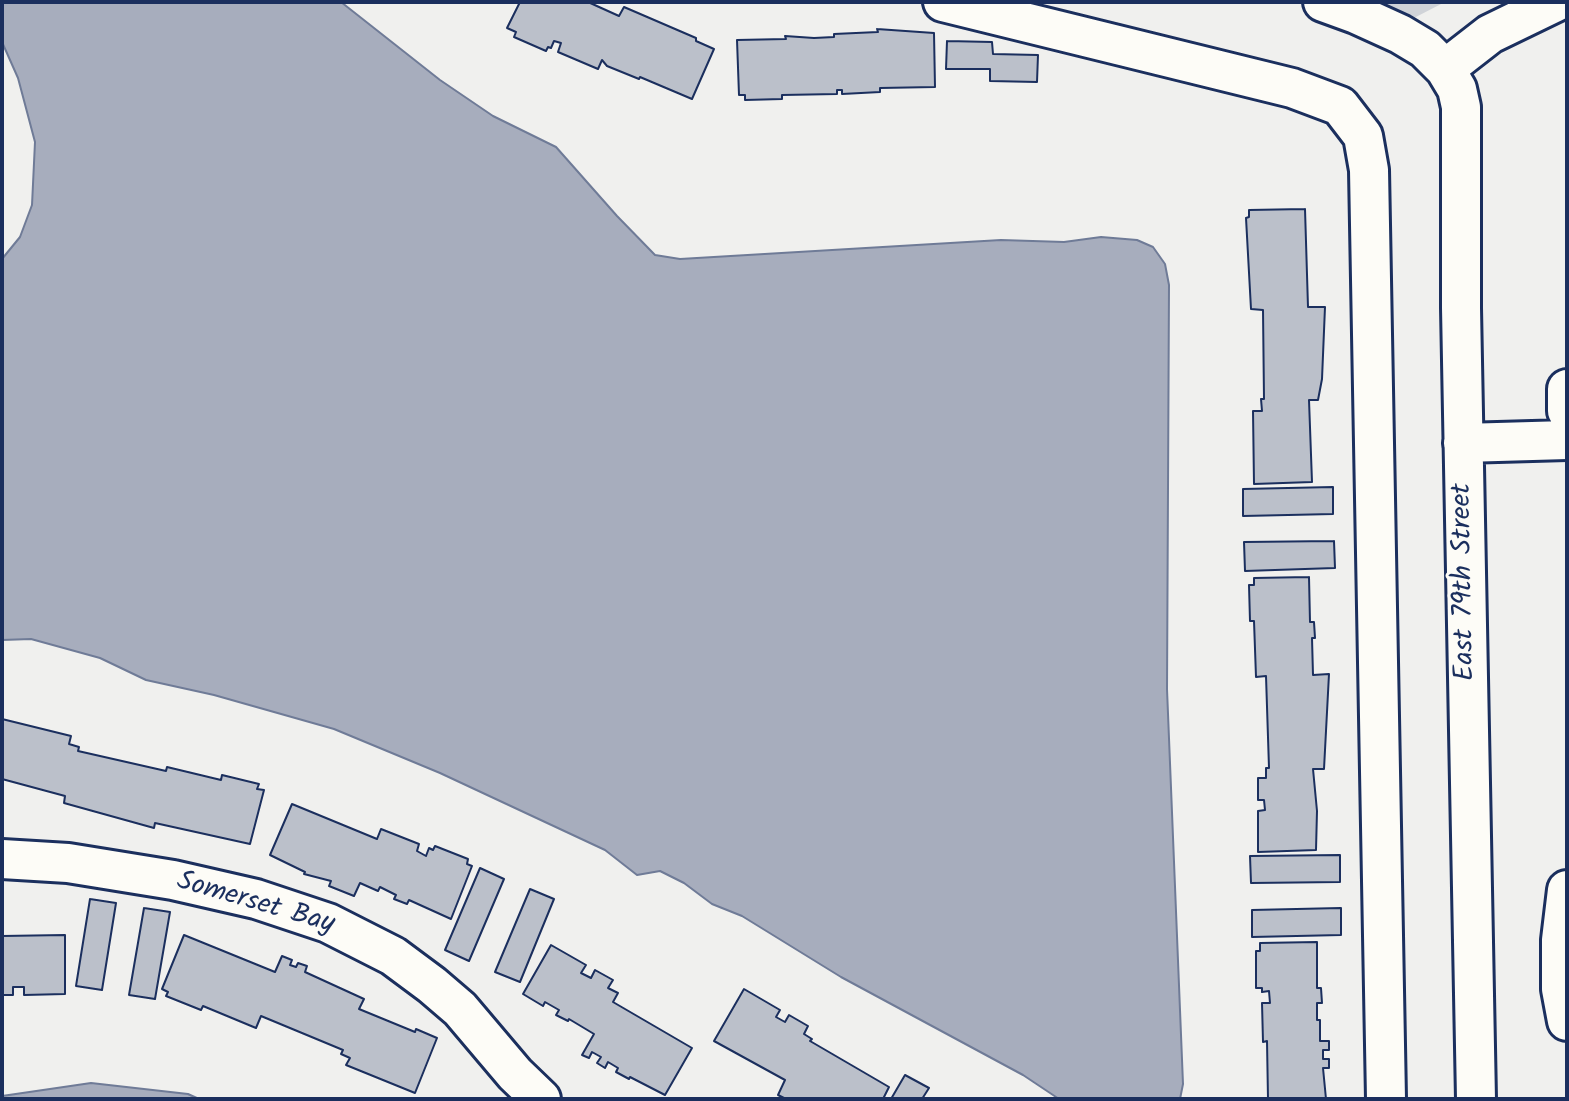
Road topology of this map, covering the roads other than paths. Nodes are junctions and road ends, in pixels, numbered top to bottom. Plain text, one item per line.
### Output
1 (943, 2) edge
2 (1323, 2) edge
3 (1556, 2) edge
4 (1445, 69) junction
5 (1567, 389) edge
6 (1567, 411) edge
7 (1567, 421) edge
8 (1567, 429) edge
9 (1567, 440) edge
10 (1463, 443) junction
11 (2, 859) edge
12 (1567, 890) edge
13 (1567, 1021) edge
14 (541, 1099) edge
15 (1386, 1099) edge
16 (1476, 1099) edge

1 - 15 street
2 - 4 street
3 - 4 street
4 - 10 street, East 79th Street
5 - 6 street
7 - 8 street
9 - 10 street
10 - 16 street, East 79th Street
11 - 14 street, Somerset Bay
12 - 13 street

